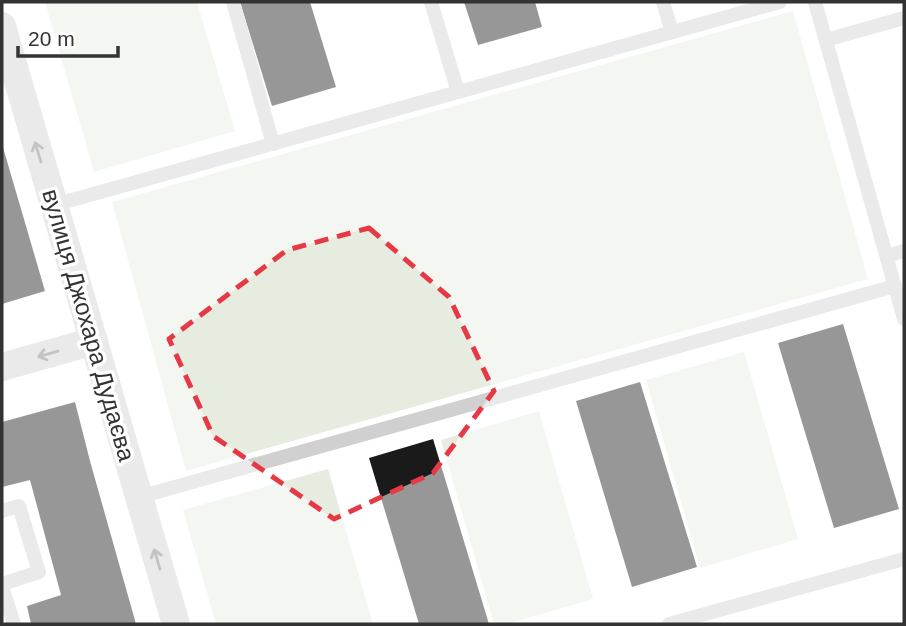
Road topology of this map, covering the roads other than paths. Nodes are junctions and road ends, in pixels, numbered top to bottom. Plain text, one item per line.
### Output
1 (233, 2) edge
2 (431, 2) edge
3 (663, 2) edge
4 (780, 2) edge
5 (815, 2) edge
6 (904, 18) edge
7 (2, 26) edge
8 (672, 32) junction
9 (826, 40) junction
10 (458, 92) junction
11 (273, 144) junction
12 (54, 205) junction
13 (904, 251) edge
14 (887, 256) junction
15 (895, 286) junction
16 (904, 319) edge
17 (93, 341) junction
18 (2, 367) edge
19 (139, 497) junction
20 (2, 511) edge
21 (904, 559) edge
22 (2, 585) edge
23 (14, 624) edge
24 (176, 624) edge
25 (669, 624) edge

1 - 11 lane
2 - 10 lane
3 - 8 lane
4 - 8 lane
5 - 9 lane
6 - 9 lane
12 -> 7 street, вулиця Джохара Дудаєва
8 - 10 lane
9 - 14 lane
10 - 11 lane
11 - 12 lane
12 - 17 street, вулиця Джохара Дудаєва
13 - 14 lane
14 - 15 lane
15 - 16 lane
15 - 19 lane
17 -> 18 street
17 - 19 street, вулиця Джохара Дудаєва
24 -> 19 street, вулиця Джохара Дудаєва
20 - 22 lane
21 - 25 lane
22 - 23 lane

